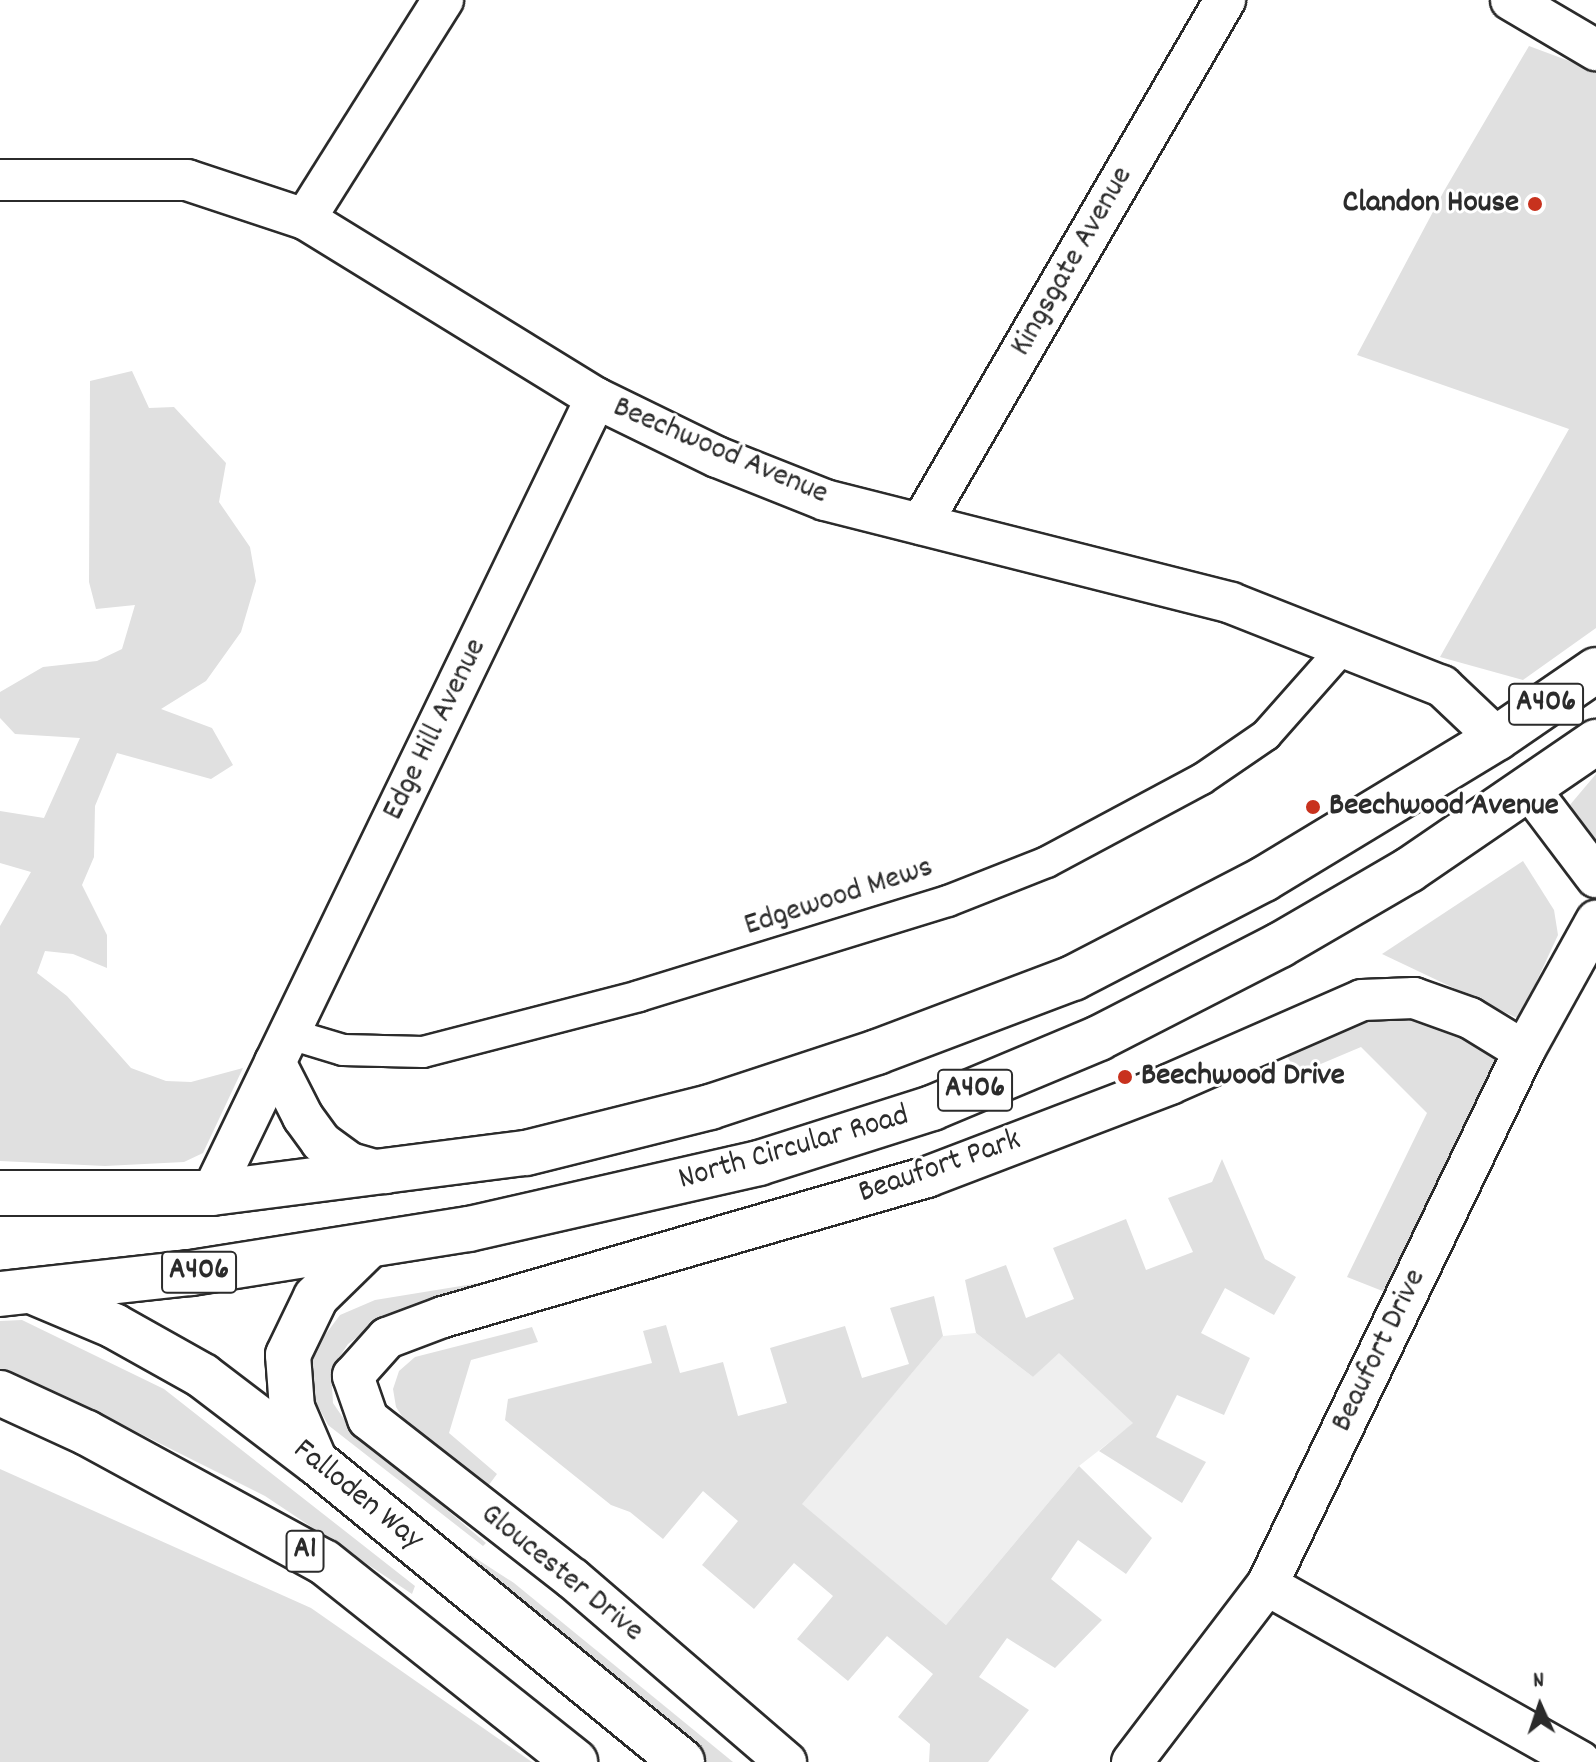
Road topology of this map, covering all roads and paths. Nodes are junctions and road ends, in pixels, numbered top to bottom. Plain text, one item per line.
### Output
1 (443, 0) edge
2 (1225, 0) edge
3 (1511, 0) edge
4 (1596, 50) edge
5 (0, 180) edge
6 (305, 219) junction
7 (596, 398) junction
8 (921, 524) junction
9 (1343, 648) junction
10 (1596, 670) edge
11 (1497, 738) junction
12 (1596, 742) edge
13 (1531, 791) junction
14 (1596, 877) edge
15 (1596, 921) edge
16 (283, 1048) junction
17 (1524, 1051) junction
18 (386, 1173) junction
19 (0, 1193) edge
20 (212, 1193) junction
21 (364, 1250) junction
22 (11, 1288) edge
23 (353, 1376) joint
24 (0, 1393) edge
25 (316, 1462) junction
26 (1267, 1585) junction
27 (575, 1762) edge
28 (682, 1762) edge
29 (786, 1762) edge
30 (1132, 1762) edge
31 (1581, 1762) edge

1 - 6 street
2 - 8 street, Kingsgate Avenue
3 - 4 street
5 - 6 street, Beechwood Avenue
6 - 7 street, Beechwood Avenue
7 - 8 street, Beechwood Avenue
7 - 16 street, Edge Hill Avenue
8 - 9 street, Beechwood Avenue
9 - 11 street, Beechwood Avenue
9 - 16 street, Edgewood Mews
10 - 11 highway, North Circular Road / A406
11 - 18 highway, North Circular Road / A406
12 - 13 highway, North Circular Road / A406
13 - 14 street
13 - 21 highway, North Circular Road / A406
15 - 17 street, Beaufort Drive
16 - 18 street
16 - 20 street, Edge Hill Avenue
17 - 23 street, Beaufort Park
17 - 26 street, Beaufort Drive
18 - 20 highway, North Circular Road / A406
19 - 20 highway, North Circular Road / A406
21 - 22 highway, North Circular Road / A406
21 - 25 highway
22 - 25 highway, Falloden Way / A1
23 - 29 street, Gloucester Drive
24 - 27 highway, A1
25 - 28 highway, Falloden Way / A1
26 - 30 street, Beaufort Drive
26 - 31 street

